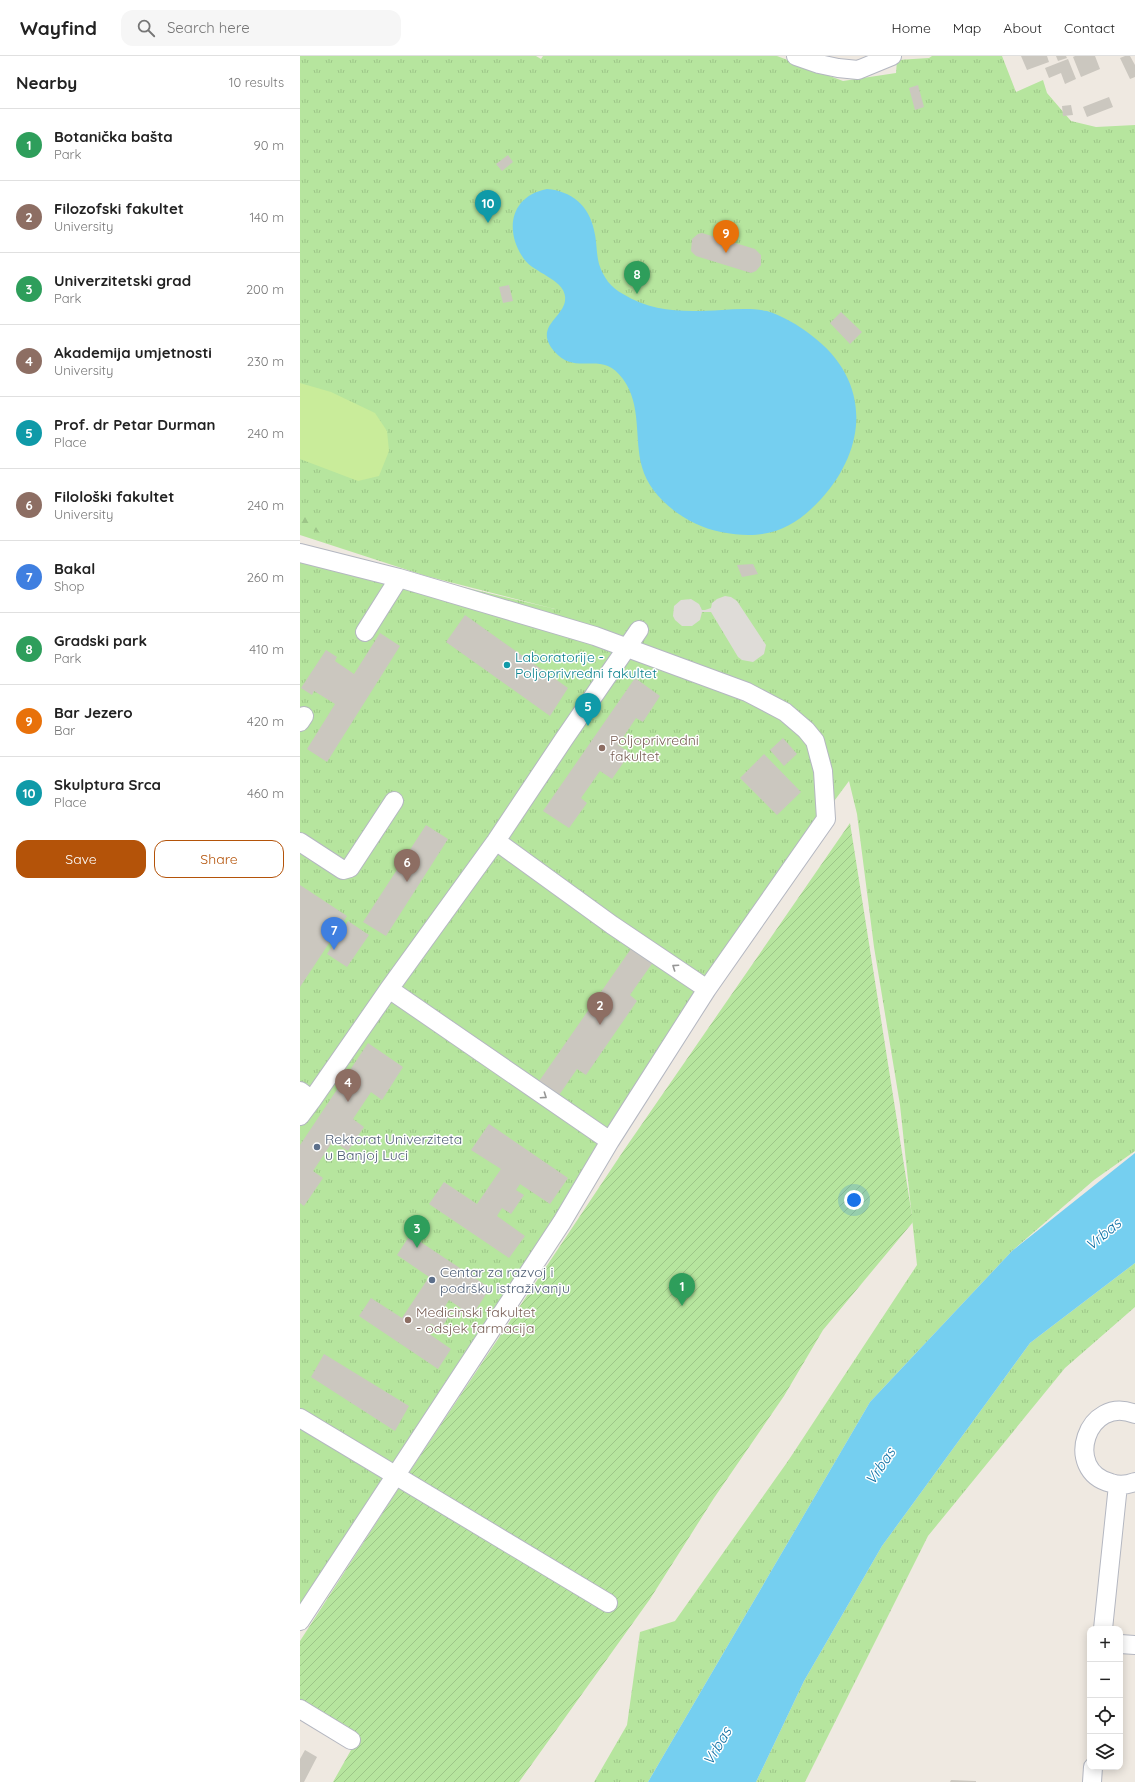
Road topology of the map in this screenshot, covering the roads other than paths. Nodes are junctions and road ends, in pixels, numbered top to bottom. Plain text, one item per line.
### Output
1 (796, 56) edge
2 (892, 56) edge
3 (300, 553) edge
4 (399, 578) junction
5 (639, 630) dead end
6 (365, 632) dead end
7 (627, 648) junction
8 (394, 801) dead end
9 (300, 842) edge
10 (496, 842) junction
11 (389, 989) junction
12 (707, 989) junction
13 (306, 1095) edge
14 (300, 1116) edge
15 (610, 1140) junction
16 (1135, 1414) edge
17 (300, 1418) edge
18 (395, 1474) junction
19 (1126, 1484) edge
20 (608, 1603) dead end
21 (300, 1621) edge
22 (1103, 1626) edge
23 (1123, 1644) edge
24 (1135, 1645) edge
25 (300, 1709) edge
26 (351, 1740) dead end
27 (1093, 1770) edge
28 (1092, 1782) edge

1 - 2 street
3 - 4 street
4 - 6 street
4 - 7 street
5 - 7 street
7 - 10 street
7 - 12 street
8 - 9 street
10 - 11 street
12 -> 10 street
11 - 13 street
11 -> 15 street
12 - 15 street
13 - 14 street
15 - 18 street
16 - 19 street
17 - 18 street
18 - 20 street
18 - 21 street
19 - 22 street
23 - 24 street
25 - 26 street
27 - 28 street

